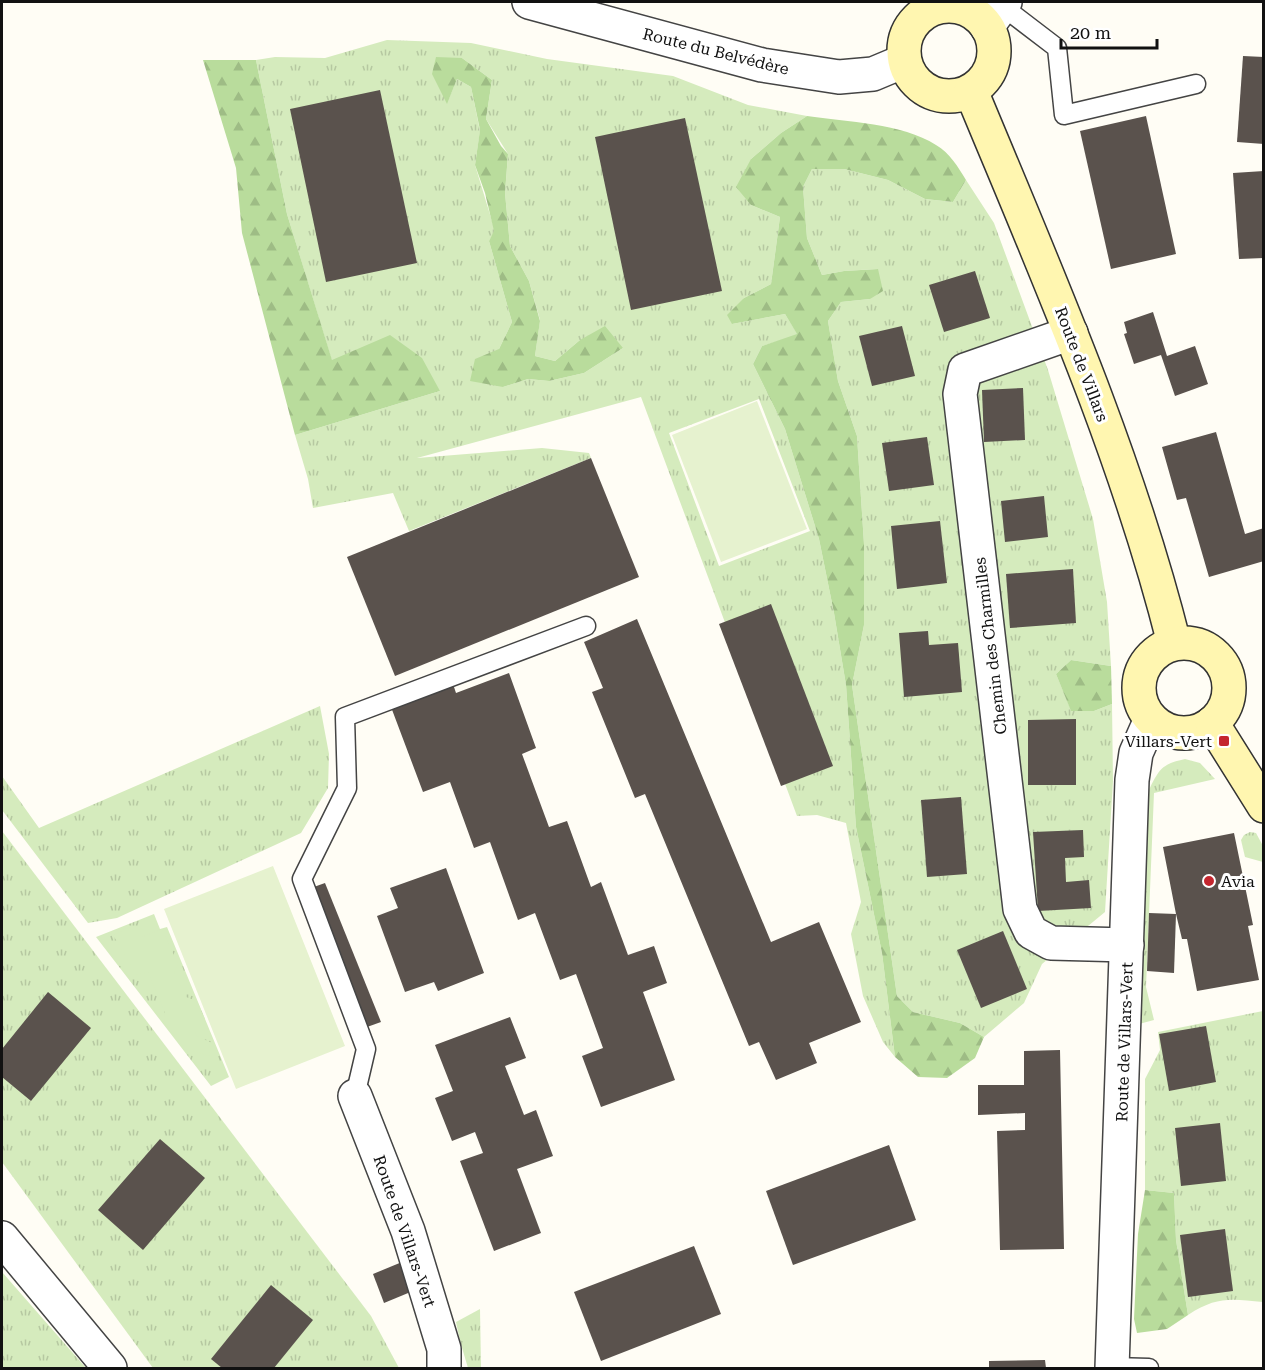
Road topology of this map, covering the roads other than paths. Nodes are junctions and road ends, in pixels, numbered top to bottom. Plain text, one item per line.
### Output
1 (529, 2) edge
2 (941, 4) edge
3 (998, 11) edge
4 (904, 61) junction
5 (1196, 84) dead end
6 (971, 91) junction
7 (1071, 333) junction
8 (586, 626) dead end
9 (1174, 643) junction
10 (1151, 719) junction
11 (1212, 723) junction
12 (1263, 806) edge
13 (1127, 945) junction
14 (355, 1096) joint
15 (2, 1238) edge
16 (110, 1368) edge
17 (444, 1368) edge
18 (1112, 1368) edge
19 (1149, 1368) edge

1 - 4 street, Route du Belvédère
2 - 3 main road
2 - 4 main road
3 - 5 lane
3 - 6 main road
4 - 6 main road
6 - 7 main road, Route de Villars
7 - 9 main road, Route de Villars
7 - 13 street, Chemin des Charmilles
8 - 14 lane
9 - 10 main road
9 - 11 main road
10 - 11 main road
10 - 13 street, Route de Villars-Vert
11 - 12 main road
13 - 18 street, Route de Villars-Vert
14 - 17 street, Route de Villars-Vert
15 - 16 street
18 - 19 lane

